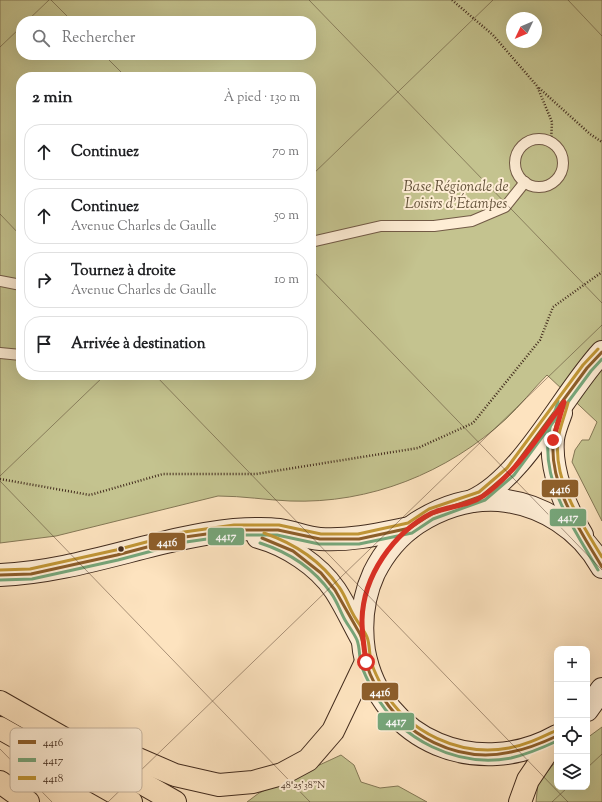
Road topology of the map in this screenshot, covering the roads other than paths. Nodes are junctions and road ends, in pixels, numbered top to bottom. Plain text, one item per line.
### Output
1 (525, 182) junction
2 (316, 241) edge
3 (0, 282) edge
4 (16, 284) edge
5 (602, 352) edge
6 (0, 353) edge
7 (16, 355) edge
8 (564, 402) junction
9 (472, 501) junction
10 (410, 528) junction
11 (236, 530) junction
12 (590, 549) junction
13 (602, 568) edge
14 (0, 575) edge
15 (363, 641) junction
16 (366, 662) junction
17 (602, 689) edge
18 (0, 702) edge
19 (590, 706) edge
20 (0, 728) edge
21 (46, 728) edge
22 (10, 734) edge
23 (554, 738) edge
24 (554, 741) edge
25 (142, 761) edge
26 (0, 782) edge
27 (142, 783) edge
28 (10, 789) edge
29 (14, 792) edge
30 (113, 792) edge
31 (28, 802) edge
32 (131, 802) edge
33 (175, 802) edge
34 (520, 802) edge

1 - 1 lane
1 - 2 lane
3 - 4 lane
5 - 8 main road
6 - 7 lane
8 - 9 main road
8 - 12 main road
9 - 10 main road
9 - 12 main road
10 - 11 main road
10 - 15 main road
11 - 14 main road
11 - 15 main road
12 - 13 main road
15 - 16 main road
16 - 23 main road
16 - 25 main road
17 - 19 main road
18 - 21 main road
20 - 22 main road
24 - 34 main road
26 - 28 main road
27 - 33 main road
29 - 31 main road
30 - 32 main road

